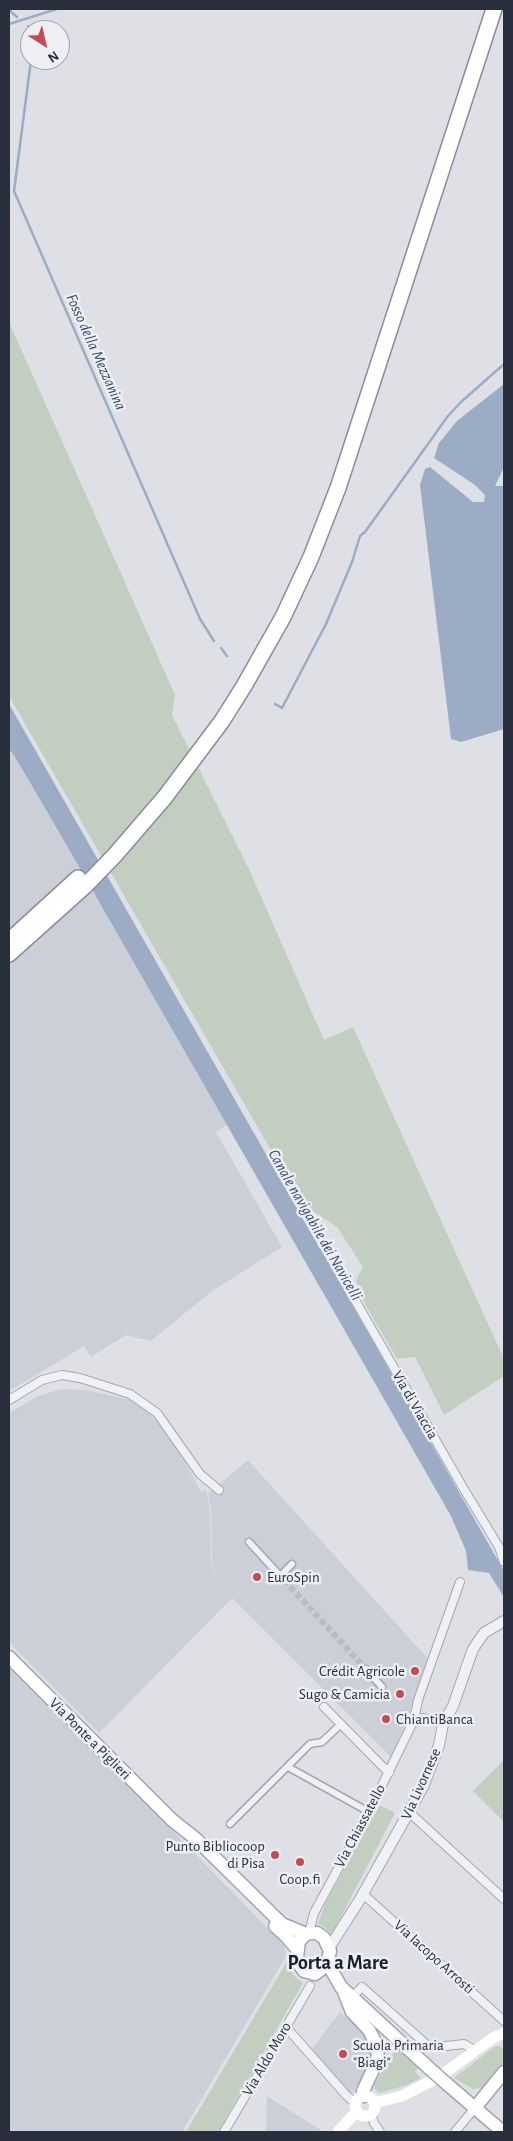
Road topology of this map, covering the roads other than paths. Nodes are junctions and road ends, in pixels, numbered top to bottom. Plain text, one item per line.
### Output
1 (484, 9) edge
2 (494, 9) edge
3 (217, 718) junction
4 (9, 941) edge
5 (9, 954) edge
6 (325, 1248) dead end
7 (9, 1400) edge
8 (220, 1490) dead end
9 (249, 1542) dead end
10 (504, 1562) edge
11 (292, 1564) dead end
12 (460, 1582) dead end
13 (503, 1621) edge
14 (9, 1657) edge
15 (366, 1669) tunnel mouth
16 (382, 1687) dead end
17 (324, 1707) dead end
18 (414, 1720) junction
19 (341, 1724) junction
20 (443, 1724) junction
21 (288, 1766) junction
22 (389, 1773) junction
23 (370, 1812) junction
24 (410, 1814) junction
25 (172, 1820) junction
26 (230, 1824) dead end
27 (363, 1894) junction
28 (504, 1900) edge
29 (308, 1934) junction
30 (329, 1948) junction
31 (297, 1949) junction
32 (327, 1962) junction
33 (312, 1980) junction
34 (345, 1991) junction
35 (504, 2021) edge
36 (286, 2027) junction
37 (504, 2034) edge
38 (504, 2041) edge
39 (486, 2044) junction
40 (476, 2052) junction
41 (504, 2072) edge
42 (430, 2075) junction
43 (446, 2078) junction
44 (364, 2105) junction
45 (474, 2109) junction
46 (224, 2132) edge
47 (338, 2132) edge
48 (380, 2132) edge
49 (454, 2132) edge
50 (503, 2132) edge

1 - 3 highway
2 - 3 highway
3 - 4 highway
3 - 5 highway
6 - 10 street, Via di Viaccia
7 - 8 street
9 - 11 street
12 - 18 street, Via Chiassatello
13 - 20 street, Via Livornese
14 - 25 main road, Via Ponte a Piglieri
15 - 16 street
17 - 19 street
18 - 20 street
18 - 22 street, Via Chiassatello
19 - 21 street
19 - 22 street
20 - 24 street, Via Livornese
21 - 23 street
21 - 26 street
22 - 23 street, Via Chiassatello
23 - 29 street, Via Chiassatello
24 - 27 street, Via Livornese
24 - 28 street
25 - 29 main road, Via Ponte a Piglieri
25 - 31 main road, Via Ponte a Piglieri
27 - 30 street, Via Livornese
27 - 35 street, Via Iacopo Arrosti
29 - 30 main road
29 - 31 main road
30 - 32 main road
31 - 33 main road
32 - 33 main road
32 - 34 main road
33 - 34 main road
33 - 36 street, Via Aldo Moro
34 - 40 street
34 - 42 main road
34 - 44 main road
36 - 44 street
36 - 46 street, Via Aldo Moro
37 - 39 main road
38 - 39 main road
39 - 40 main road
40 - 43 main road
41 - 45 main road
42 - 43 main road, bridge
42 - 44 main road
43 - 45 main road
44 - 47 main road
44 - 48 street
45 - 49 street
45 - 50 main road

